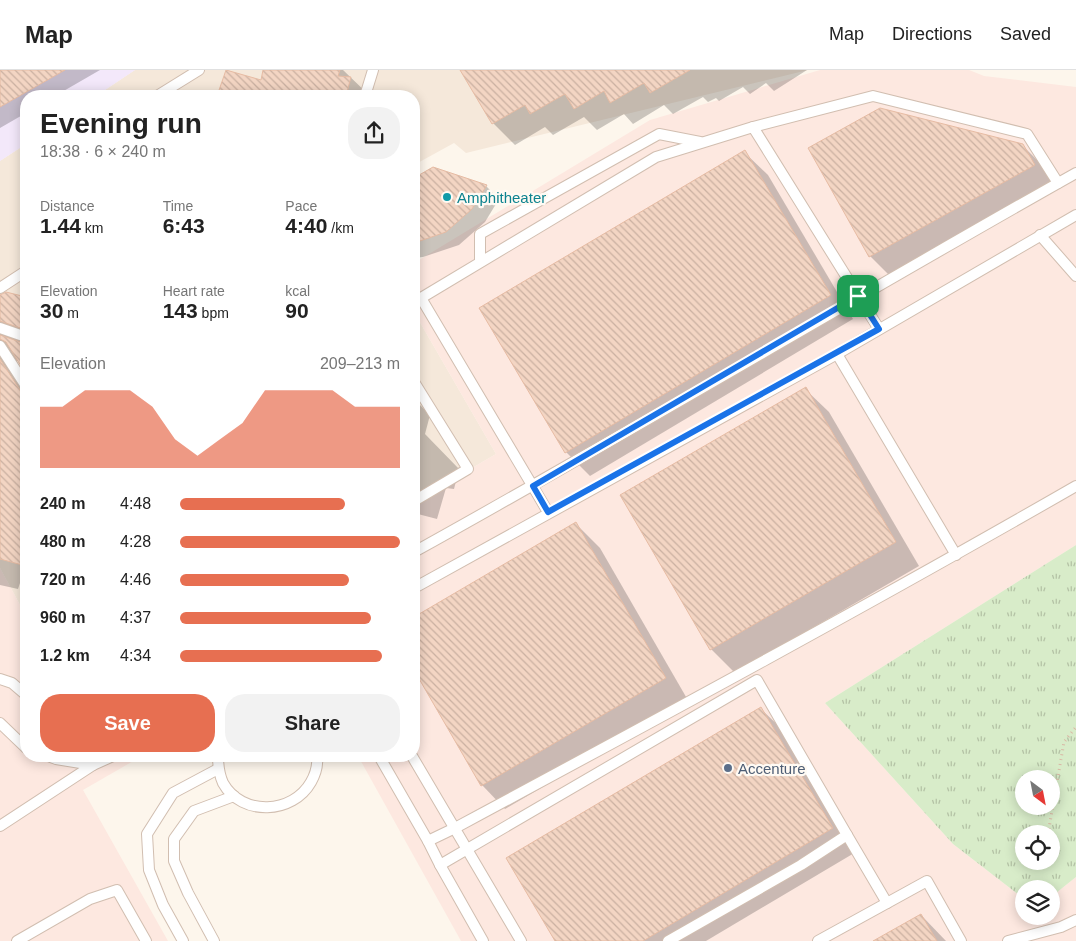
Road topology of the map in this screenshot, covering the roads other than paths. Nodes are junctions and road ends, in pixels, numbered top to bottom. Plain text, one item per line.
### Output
1 (199, 70) edge
2 (373, 70) edge
3 (167, 90) edge
4 (367, 90) edge
5 (753, 127) junction
6 (704, 142) junction
7 (1076, 173) edge
8 (1058, 183) junction
9 (1076, 215) edge
10 (1040, 235) junction
11 (480, 262) junction
12 (20, 274) edge
13 (1076, 276) edge
14 (0, 288) edge
15 (858, 296) junction
16 (0, 328) edge
17 (879, 329) junction
18 (20, 335) edge
19 (0, 346) edge
20 (837, 354) junction
21 (20, 377) edge
22 (420, 392) edge
23 (533, 486) junction
24 (1076, 486) edge
25 (420, 497) edge
26 (548, 512) junction
27 (420, 549) edge
28 (956, 555) junction
29 (420, 585) edge
30 (0, 679) edge
31 (20, 690) edge
32 (0, 723) edge
33 (20, 742) edge
34 (74, 762) edge
35 (100, 762) edge
36 (218, 762) edge
37 (316, 762) edge
38 (382, 762) edge
39 (416, 762) edge
40 (93, 765) junction
41 (218, 769) junction
42 (234, 796) junction
43 (0, 826) edge
44 (455, 828) junction
45 (846, 835) junction
46 (428, 840) junction
47 (466, 849) junction
48 (440, 865) junction
49 (887, 903) junction
50 (1076, 920) edge
51 (17, 941) edge
52 (146, 941) edge
53 (183, 941) edge
54 (214, 941) edge
55 (483, 941) edge
56 (521, 941) edge
57 (668, 941) edge
58 (818, 941) edge
59 (961, 941) edge
60 (1008, 941) edge

1 - 3 lane
2 - 4 lane
5 - 6 lane
5 - 8 lane
5 - 15 lane
6 - 11 lane
6 - 11 lane
7 - 8 lane
8 - 15 lane
9 - 10 lane
10 - 13 lane
10 - 17 lane
11 - 23 lane
12 - 14 lane
15 - 17 lane
15 - 23 lane
16 - 18 lane
17 - 20 lane
19 - 21 lane
20 - 26 lane
20 - 28 lane
22 - 25 lane
23 - 26 lane
23 - 27 lane
24 - 28 lane
26 - 29 lane
28 - 44 lane
30 - 31 lane
32 - 33 lane
34 - 40 lane
35 - 40 lane
36 - 41 lane
37 - 42 lane
38 - 46 lane
39 - 44 lane
40 - 43 lane
41 - 42 lane
41 - 53 lane
42 - 54 lane
44 - 46 lane
44 - 47 lane
45 - 47 lane
45 - 49 lane
45 - 57 lane
46 - 48 lane
47 - 48 lane
47 - 56 lane
48 - 55 lane
49 - 58 lane
49 - 59 lane
50 - 60 lane
51 - 52 lane

